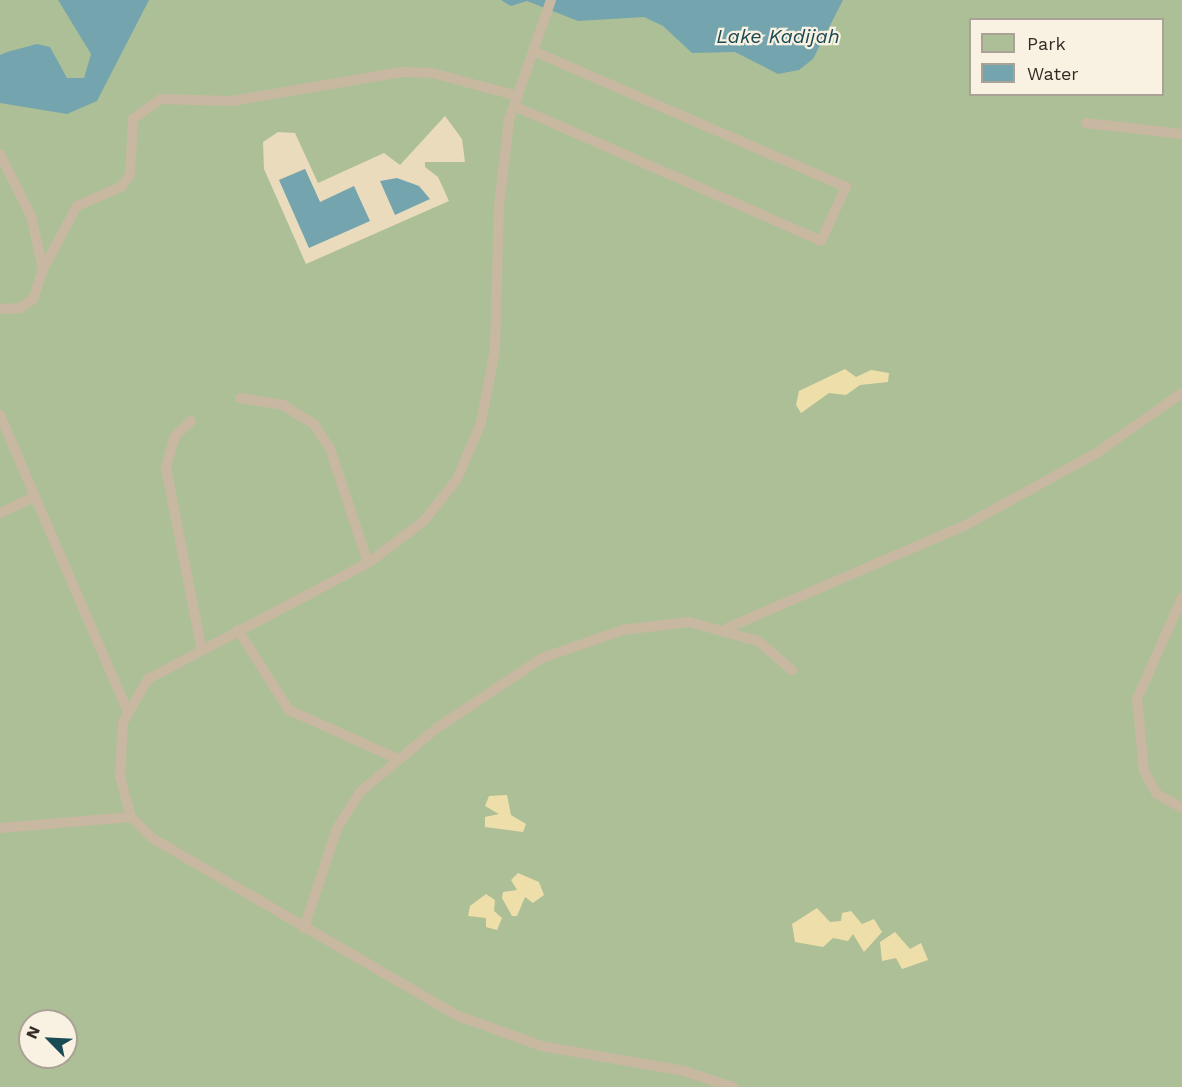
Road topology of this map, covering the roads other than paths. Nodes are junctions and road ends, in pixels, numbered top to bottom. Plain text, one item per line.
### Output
1 (551, 0) edge
2 (533, 51) junction
3 (516, 101) junction
4 (1086, 123) dead end
5 (1182, 134) edge
6 (0, 154) edge
7 (43, 269) junction
8 (0, 309) edge
9 (1182, 393) edge
10 (240, 398) dead end
11 (0, 415) edge
12 (191, 421) dead end
13 (35, 497) junction
14 (0, 513) edge
15 (368, 562) junction
16 (1182, 598) edge
17 (727, 628) junction
18 (238, 630) junction
19 (201, 647) junction
20 (792, 670) dead end
21 (127, 710) junction
22 (398, 759) junction
23 (1182, 808) edge
24 (131, 817) junction
25 (0, 828) edge
26 (304, 928) junction
27 (733, 1087) edge

1 - 2 lane
2 - 3 lane
2 - 3 lane
3 - 7 lane
3 - 15 lane
4 - 5 lane
6 - 7 lane
7 - 8 lane
9 - 17 lane
10 - 15 lane
11 - 13 lane
12 - 19 lane
13 - 14 lane
13 - 21 lane
15 - 18 lane
16 - 23 lane
17 - 20 lane
17 - 22 lane
18 - 19 lane
18 - 22 lane
19 - 21 lane
21 - 24 lane
22 - 26 lane
24 - 25 lane
24 - 26 lane
26 - 27 lane

